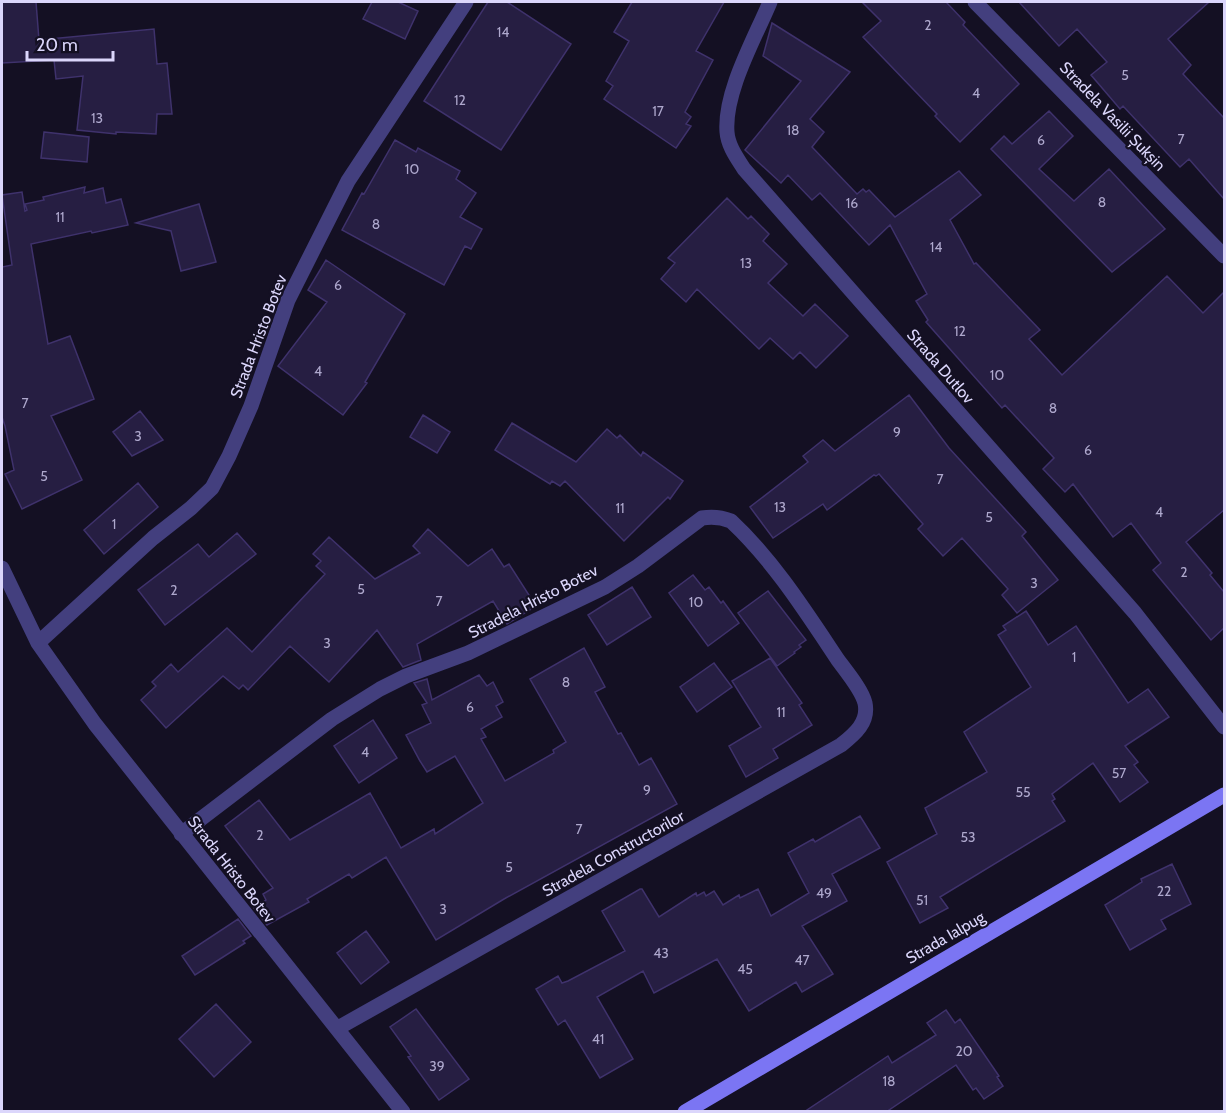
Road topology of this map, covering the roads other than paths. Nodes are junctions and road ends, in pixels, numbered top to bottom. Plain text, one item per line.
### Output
1 (466, 2) edge
2 (770, 2) edge
3 (975, 2) edge
4 (1224, 256) edge
5 (2, 568) edge
6 (38, 643) junction
7 (854, 683) joint
8 (1224, 727) edge
9 (1224, 795) edge
10 (181, 834) junction
11 (338, 1028) junction
12 (404, 1112) edge
13 (685, 1112) edge

1 - 6 street, Strada Hristo Botev
2 - 8 street, Strada Dutlov
3 - 4 street, Stradela Vasilii Șukșin
5 - 6 street, Strada Hristo Botev
6 - 10 street, Strada Hristo Botev
7 - 10 street, Stradela Hristo Botev
7 - 11 street, Stradela Constructorilor
9 - 13 street, Strada Ialpug
10 - 11 street, Strada Hristo Botev
11 - 12 street, Strada Hristo Botev

